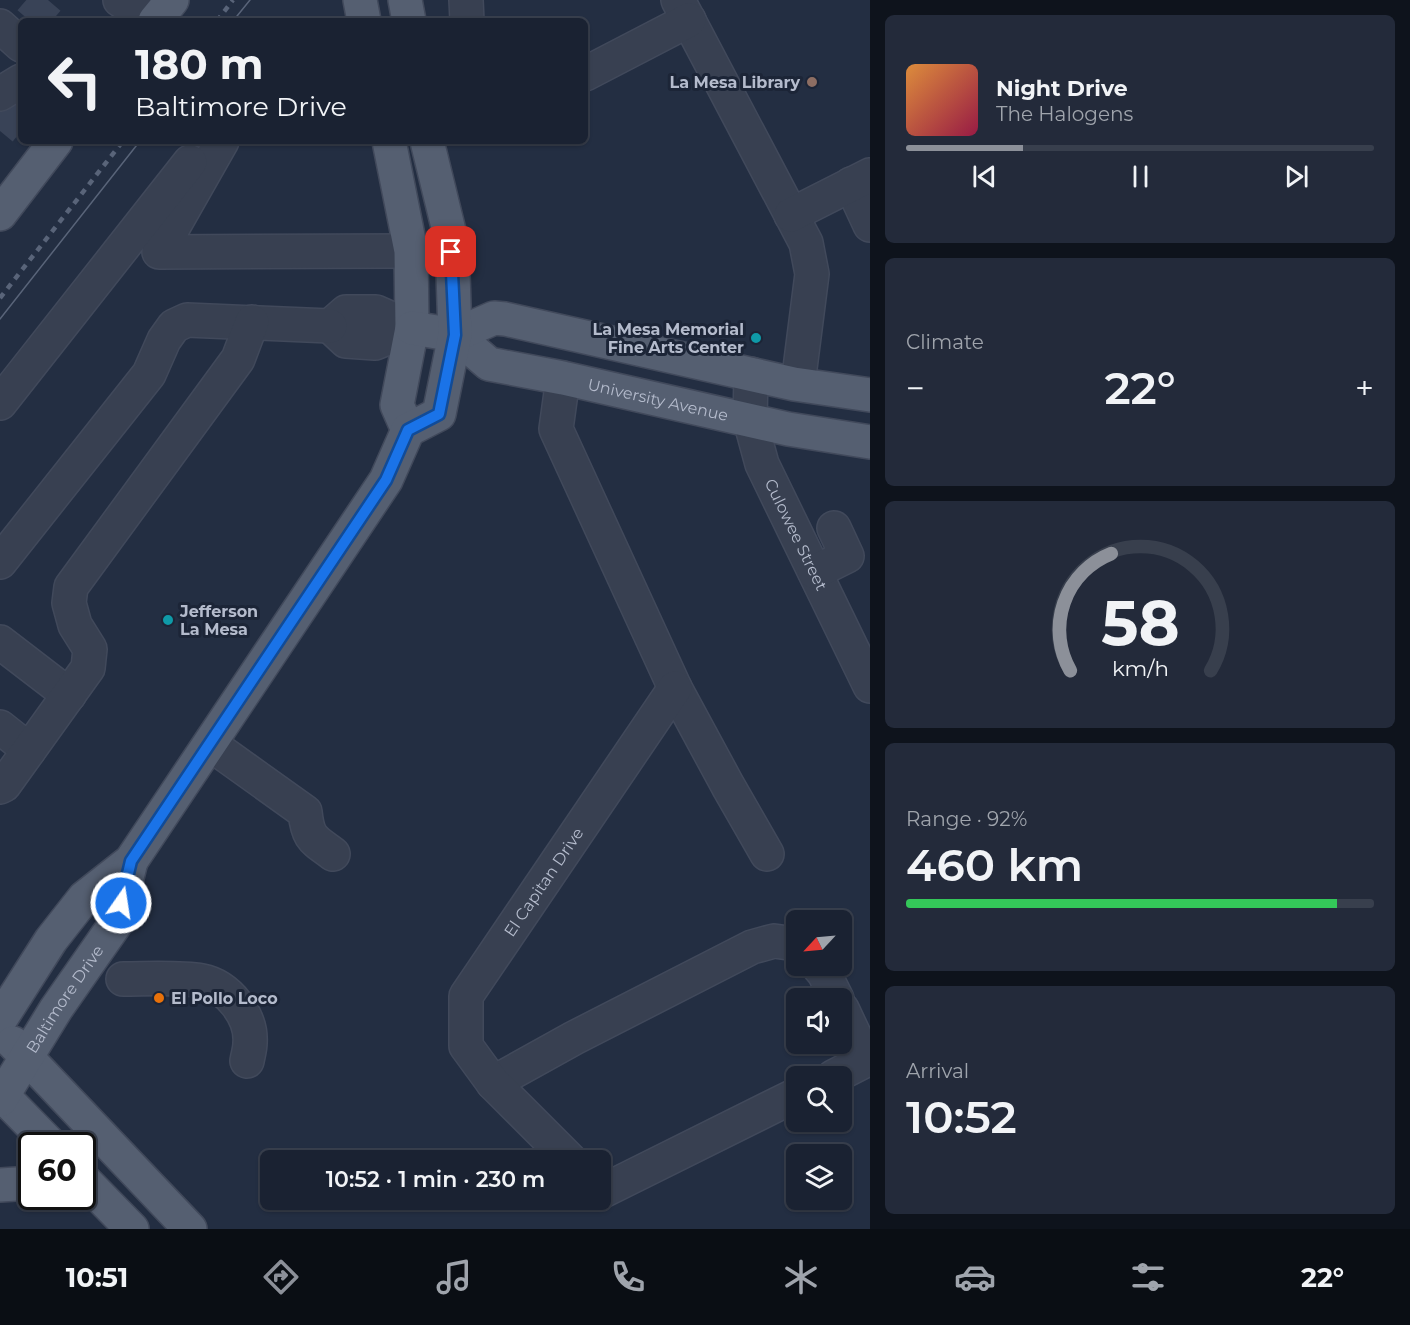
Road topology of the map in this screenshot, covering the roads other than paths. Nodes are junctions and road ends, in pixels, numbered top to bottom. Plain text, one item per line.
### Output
1 (120, 0) edge
2 (172, 0) edge
3 (466, 0) edge
4 (684, 10) edge
5 (150, 18) edge
6 (157, 18) edge
7 (467, 18) edge
8 (588, 72) edge
9 (18, 83) edge
10 (0, 94) edge
11 (54, 144) edge
12 (204, 144) edge
13 (220, 144) edge
14 (390, 144) edge
15 (428, 144) edge
16 (861, 179) edge
17 (0, 214) edge
18 (791, 215) junction
19 (870, 225) edge
20 (411, 251) junction
21 (252, 322) junction
22 (412, 328) junction
23 (455, 335) junction
24 (751, 374) junction
25 (563, 378) junction
26 (798, 384) junction
27 (870, 395) edge
28 (0, 403) edge
29 (750, 420) junction
30 (408, 430) junction
31 (870, 442) edge
32 (834, 528) dead end
33 (0, 562) edge
34 (815, 572) junction
35 (0, 642) edge
36 (870, 686) edge
37 (675, 688) junction
38 (69, 695) junction
39 (0, 728) edge
40 (210, 744) junction
41 (29, 750) junction
42 (0, 787) edge
43 (333, 854) dead end
44 (767, 854) dead end
45 (131, 861) junction
46 (786, 943) edge
47 (123, 979) dead end
48 (0, 1020) edge
49 (0, 1030) edge
50 (852, 1030) edge
51 (27, 1057) junction
52 (248, 1061) dead end
53 (852, 1067) edge
54 (493, 1083) junction
55 (1, 1096) edge
56 (786, 1100) edge
57 (38, 1132) edge
58 (560, 1150) edge
59 (18, 1184) edge
60 (0, 1185) edge
61 (611, 1188) edge
62 (96, 1193) edge
63 (91, 1210) edge
64 (130, 1229) edge
65 (190, 1229) edge

1 - 5 street
2 - 6 main road
3 - 7 street
4 - 8 street
4 - 18 street
9 - 10 street
11 - 17 main road
12 - 28 street
13 - 20 street
14 - 20 main road
15 - 23 main road
16 - 18 street
16 - 19 street
18 - 26 street
20 - 22 main road
21 - 22 street
21 - 33 street
21 - 38 street
22 - 23 main road
22 - 30 main road
23 - 24 main road
23 - 25 main road, University Avenue
23 - 30 main road
24 - 26 main road
24 - 29 street, Culowee Street
25 - 29 main road, University Avenue
25 - 37 street
26 - 27 main road
29 - 31 main road, University Avenue
29 - 34 street, Culowee Street
30 - 40 main road, Baltimore Drive
32 - 34 street
34 - 36 street, Culowee Street
35 - 38 street
37 - 44 street
37 - 54 street, El Capitan Drive
38 - 41 street
39 - 41 street
40 - 43 street
40 - 45 main road, Baltimore Drive
41 - 42 street
45 - 48 main road, Baltimore Drive
45 - 51 main road, Baltimore Drive
46 - 54 street
47 - 52 street
49 - 51 main road
50 - 53 street
51 - 55 main road, Baltimore Drive
51 - 65 main road
54 - 58 street, El Capitan Drive
55 - 57 main road
56 - 61 street
59 - 60 main road
62 - 64 main road
63 - 64 main road

